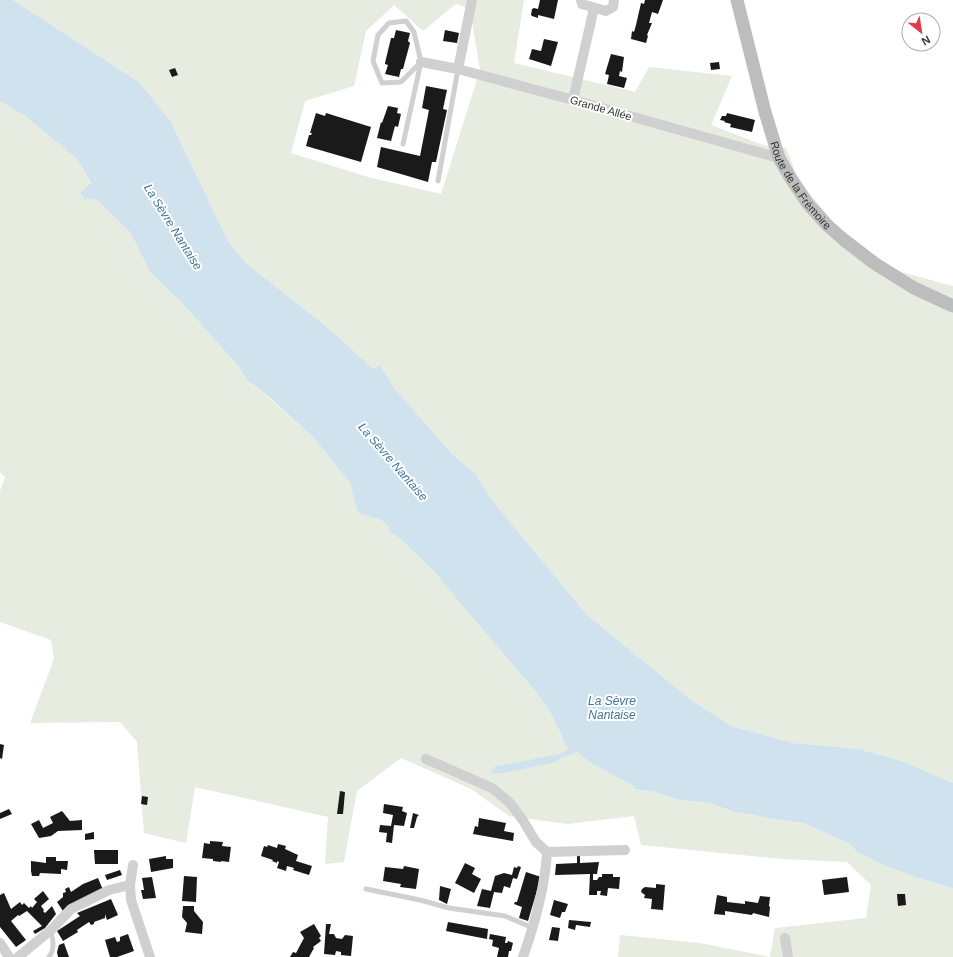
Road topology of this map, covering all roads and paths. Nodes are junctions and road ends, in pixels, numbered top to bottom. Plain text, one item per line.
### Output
1 (472, 0) edge
2 (581, 0) edge
3 (614, 0) edge
4 (737, 0) edge
5 (594, 8) junction
6 (421, 62) junction
7 (458, 69) junction
8 (572, 100) junction
9 (402, 144) dead end
10 (779, 158) junction
11 (438, 181) dead end
12 (953, 306) edge
13 (426, 759) dead end
14 (625, 850) dead end
15 (547, 852) junction
16 (133, 865) dead end
17 (130, 885) junction
18 (366, 889) dead end
19 (533, 928) junction
20 (51, 930) junction
21 (785, 938) dead end
22 (0, 943) edge
23 (9, 957) edge
24 (18, 957) edge
25 (49, 957) edge
26 (150, 957) edge
27 (523, 957) edge
28 (788, 957) edge

1 - 7 street
2 - 5 street
3 - 5 street
4 - 10 street, Route de la Frémoire
5 - 8 street
6 - 6 lane
6 - 7 street, Grande Allée
6 - 9 lane
7 - 8 street, Grande Allée
7 - 11 lane
8 - 10 street, Grande Allée
10 - 12 street, Route de la Frémoire
13 - 15 street
14 - 15 street
15 - 19 street
16 - 17 street
17 - 20 street
17 - 26 street
18 - 19 lane
19 - 27 street
20 - 24 street
20 - 25 lane
21 - 28 street
22 - 23 street

